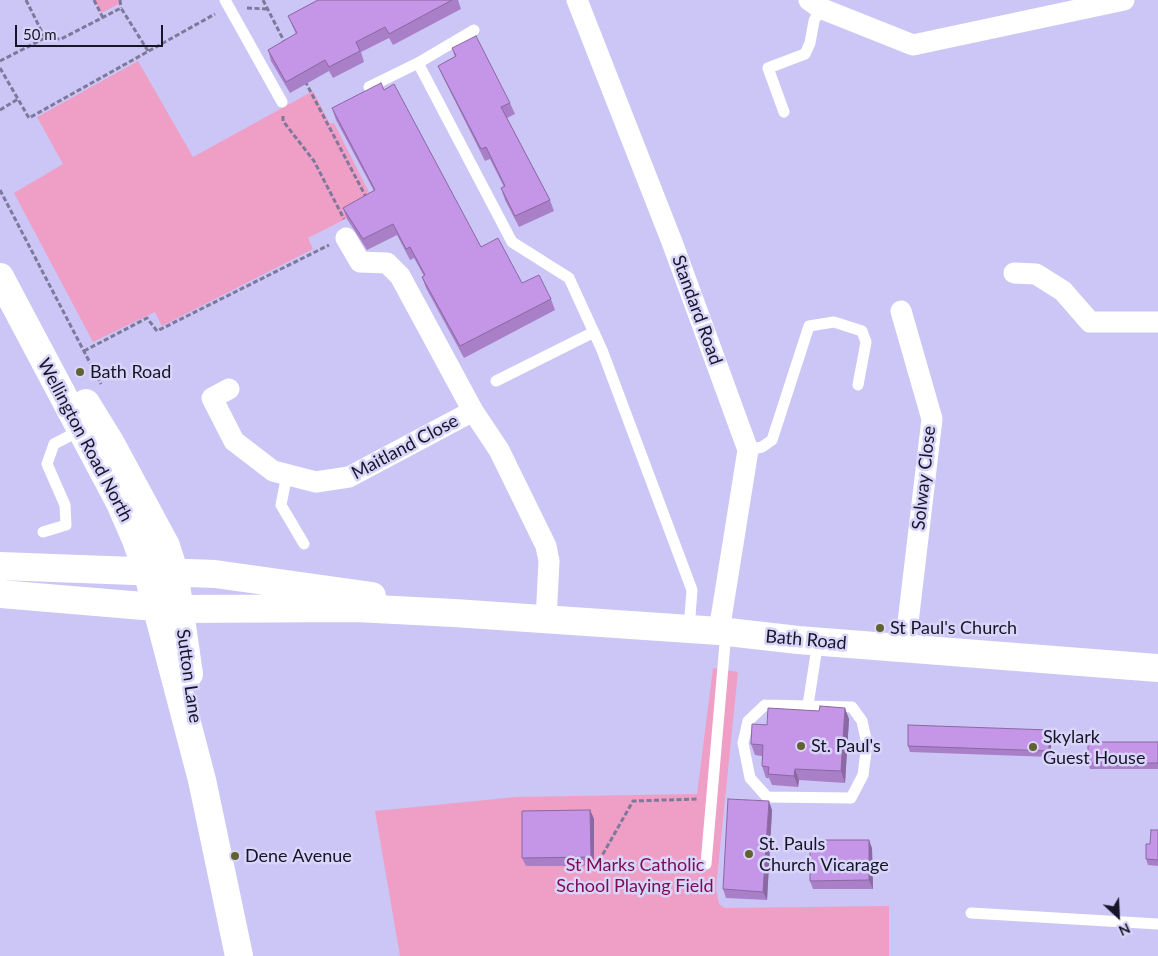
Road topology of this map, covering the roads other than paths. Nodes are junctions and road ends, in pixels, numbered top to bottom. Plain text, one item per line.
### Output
1 (577, 0) edge
2 (1124, 0) edge
3 (227, 3) edge
4 (815, 4) edge
5 (474, 30) dead end
6 (418, 63) junction
7 (369, 87) edge
8 (282, 102) road end
9 (784, 112) dead end
10 (346, 238) road end
11 (1014, 273) dead end
12 (0, 277) edge
13 (901, 311) dead end
14 (1158, 322) edge
15 (594, 332) junction
16 (496, 380) dead end
17 (858, 385) dead end
18 (229, 389) dead end
19 (473, 411) junction
20 (81, 430) junction
21 (748, 450) junction
22 (287, 474) junction
23 (43, 532) dead end
24 (304, 544) dead end
25 (0, 566) edge
26 (0, 576) edge
27 (164, 589) junction
28 (0, 594) edge
29 (454, 613) junction
30 (546, 620) junction
31 (689, 629) junction
32 (722, 632) junction
33 (818, 641) junction
34 (905, 648) junction
35 (1158, 668) edge
36 (808, 705) junction
37 (706, 864) dead end
38 (971, 913) dead end
39 (1158, 924) edge
40 (239, 956) edge

1 - 21 street, Standard Road
2 - 4 street
3 - 8 lane
4 - 9 lane
5 - 6 lane
6 - 7 lane
6 - 15 lane
10 - 19 street, Maitland Close
11 - 14 street
12 - 20 main road, Wellington Road North
12 - 27 main road, Wellington Road North
13 - 34 street, Solway Close
15 - 16 lane
15 - 31 lane
17 - 21 lane
18 - 22 street, Maitland Close
19 - 22 street, Maitland Close
19 - 30 street, Maitland Close
20 - 23 lane
20 - 27 main road, Wellington Road North
21 - 32 street, Standard Road
22 - 24 lane
25 - 27 main road, Bath Road
26 - 27 main road
27 - 28 main road, Bath Road
27 - 29 main road, Bath Road
27 - 29 main road, Bath Road
27 - 40 main road, Sutton Lane
29 - 30 main road, Bath Road
30 - 31 main road, Bath Road
31 - 32 main road, Bath Road
32 - 33 main road, Bath Road
32 - 37 lane
33 - 34 main road, Bath Road
33 - 36 lane
34 - 35 main road, Bath Road
36 - 36 lane
38 - 39 lane

